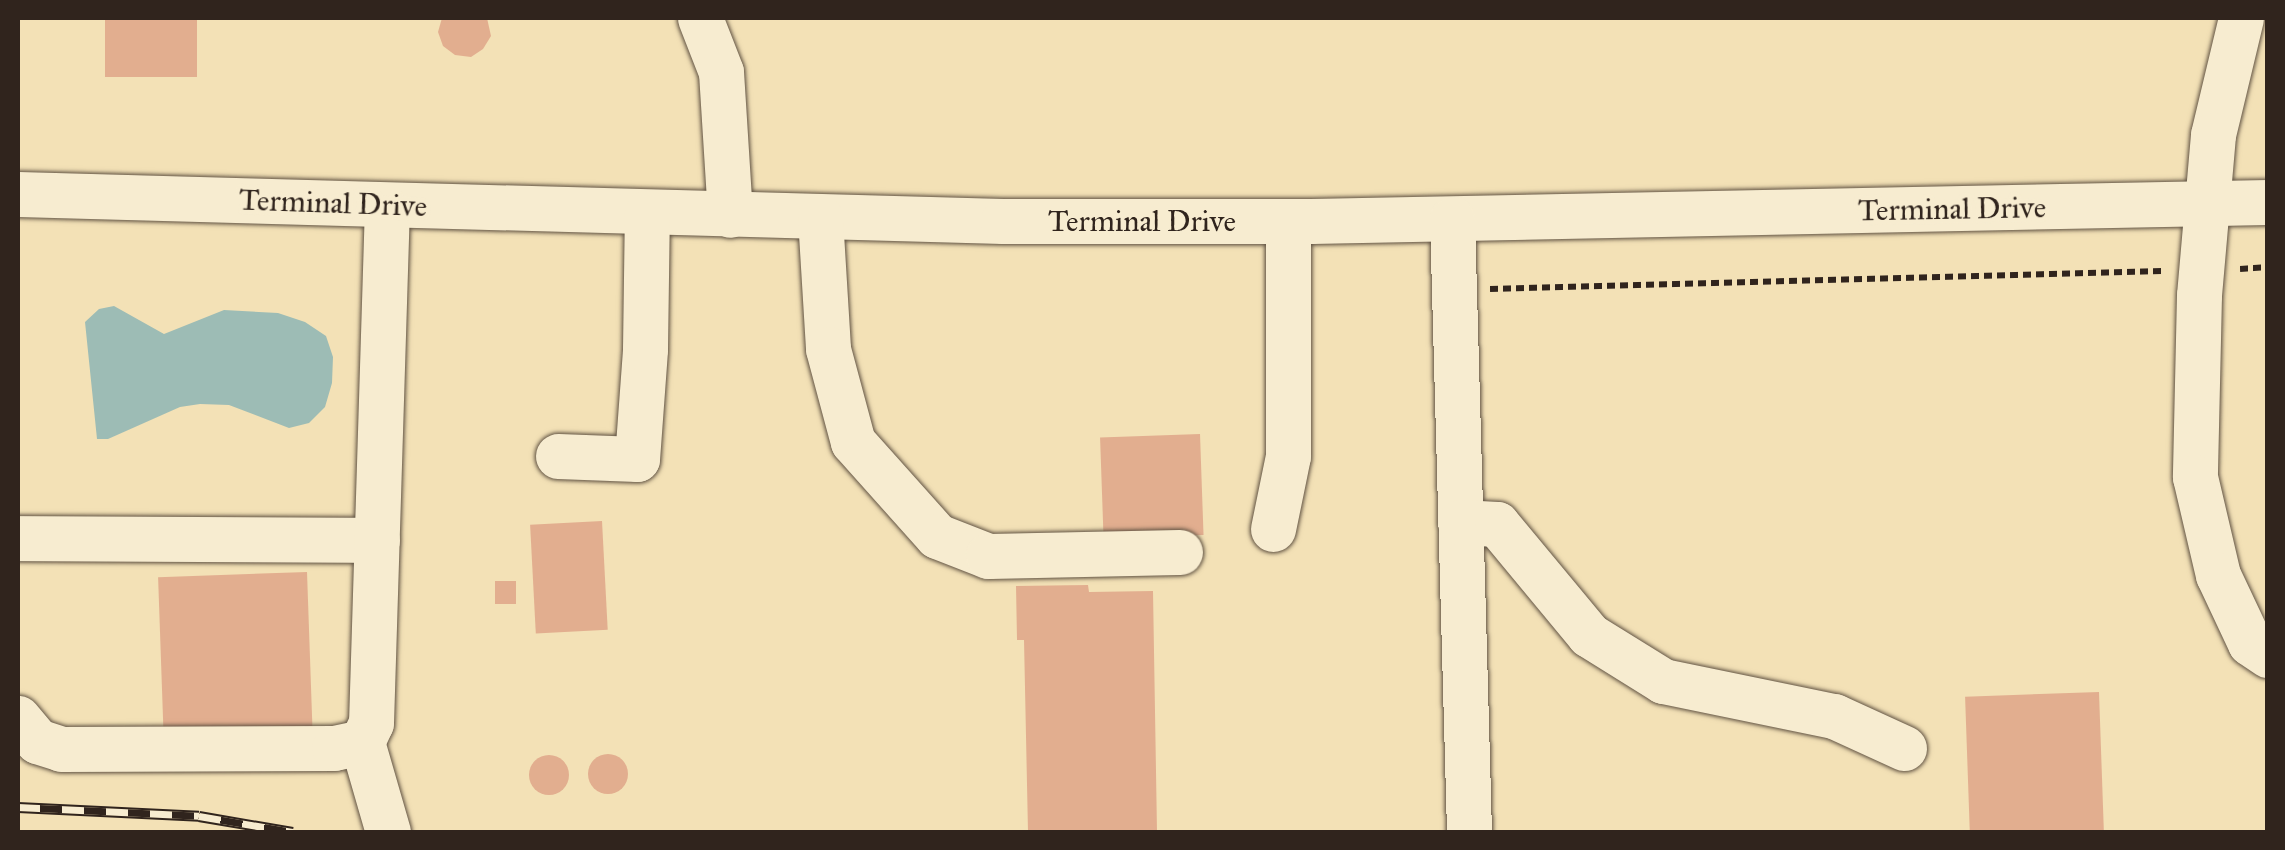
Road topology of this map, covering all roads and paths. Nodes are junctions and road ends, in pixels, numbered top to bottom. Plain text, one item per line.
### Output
1 (700, 18) edge
2 (2242, 18) edge
3 (18, 194) edge
4 (2268, 202) edge
5 (2207, 204) junction
6 (387, 205) junction
7 (647, 213) junction
8 (730, 215) junction
9 (820, 217) junction
10 (1452, 219) junction
11 (1288, 222) junction
12 (2268, 267) edge
13 (2201, 270) junction
14 (1454, 290) junction
15 (558, 456) dead end
16 (1460, 522) junction
17 (1273, 529) dead end
18 (18, 538) edge
19 (376, 540) junction
20 (1180, 552) dead end
21 (2268, 654) edge
22 (18, 718) edge
23 (362, 742) junction
24 (1904, 748) dead end
25 (388, 832) edge
26 (1468, 832) edge

1 - 8 street
2 - 5 street
3 - 6 street, Terminal Drive
4 - 5 street, Terminal Drive
5 - 10 street, Terminal Drive
5 - 13 street
6 - 7 street, Terminal Drive
6 - 19 street
7 - 8 street, Terminal Drive
7 - 15 street
8 - 9 street, Terminal Drive
9 - 11 street, Terminal Drive
9 - 20 street
10 - 11 street, Terminal Drive
10 - 14 street
11 - 17 street
12 - 13 path
13 - 14 path
13 - 21 street
14 - 16 street
16 - 24 street
16 - 26 street
18 - 19 street
19 - 23 street
22 - 23 street
23 - 25 street

